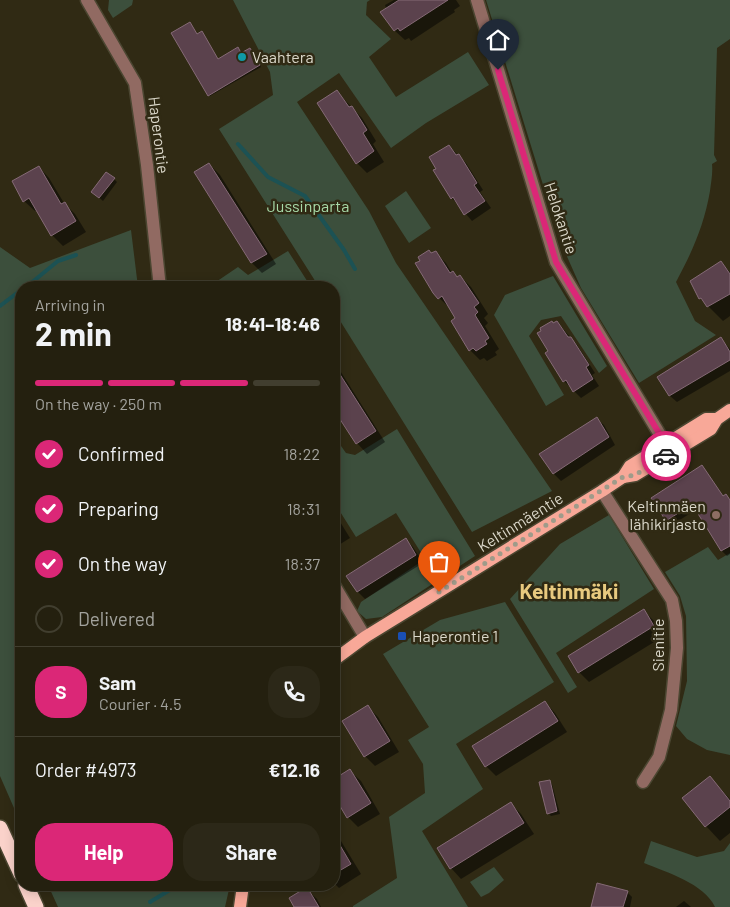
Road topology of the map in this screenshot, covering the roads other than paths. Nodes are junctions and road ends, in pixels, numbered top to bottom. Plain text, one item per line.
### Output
1 (87, 0) edge
2 (477, 0) edge
3 (159, 281) edge
4 (730, 410) edge
5 (668, 448) junction
6 (602, 491) junction
7 (340, 596) edge
8 (365, 637) junction
9 (340, 656) edge
10 (643, 782) dead end
11 (0, 828) edge
12 (15, 861) edge
13 (29, 891) edge
14 (242, 891) edge
15 (36, 907) edge
16 (240, 907) edge

1 - 3 street, Haperontie
2 - 5 street, Helokantie
4 - 5 main road, Keltinmäentie
5 - 6 main road, Keltinmäentie
6 - 8 main road, Keltinmäentie
6 - 10 street, Sienitie
7 - 8 street
8 - 9 main road, Keltinmäentie
11 - 12 highway
13 - 15 highway
14 - 16 main road

